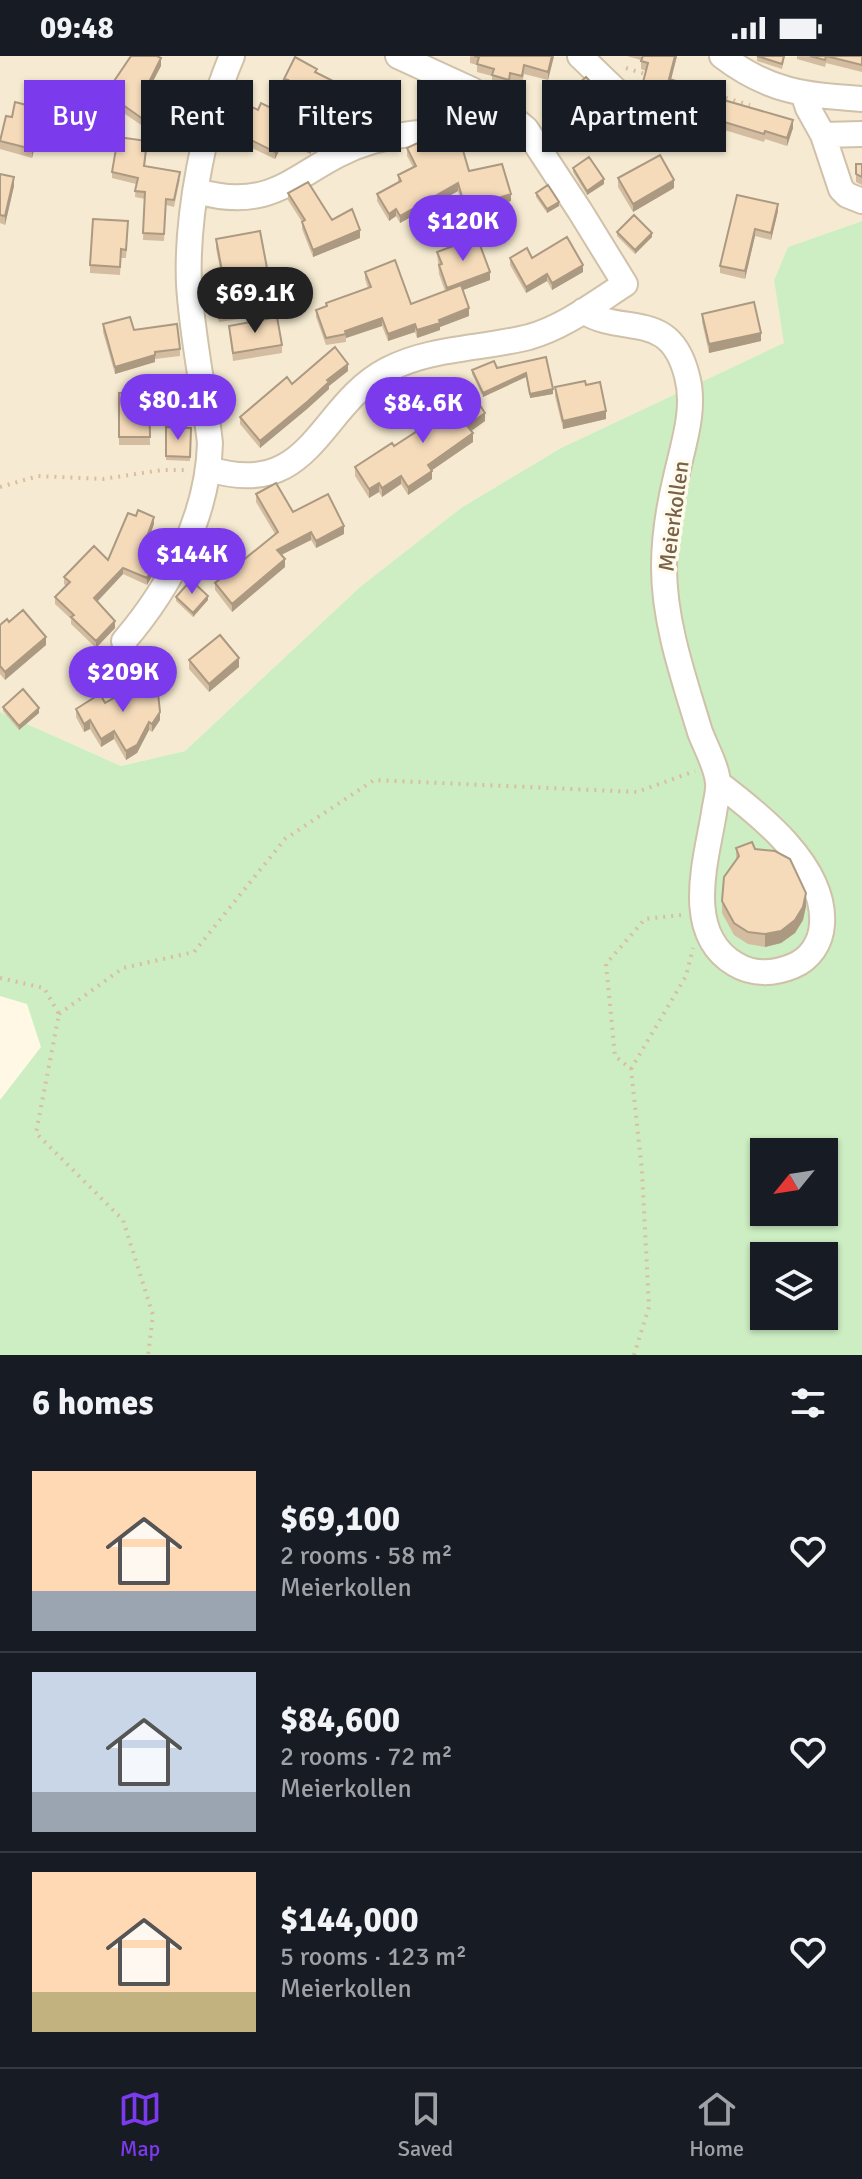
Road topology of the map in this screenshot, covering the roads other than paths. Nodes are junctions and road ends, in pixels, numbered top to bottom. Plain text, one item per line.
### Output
1 (232, 56) edge
2 (398, 56) edge
3 (580, 56) edge
4 (722, 56) edge
5 (450, 80) edge
6 (605, 80) edge
7 (803, 93) junction
8 (862, 99) edge
9 (526, 129) edge
10 (417, 134) edge
11 (862, 134) edge
12 (823, 135) junction
13 (197, 191) junction
14 (862, 201) edge
15 (583, 311) junction
16 (209, 469) junction
17 (124, 641) dead end
18 (715, 774) junction

1 - 13 street
2 - 5 street
3 - 6 street
4 - 7 street
7 - 8 street
7 - 12 street
9 - 15 street
10 - 13 street
11 - 12 street
12 - 14 street
13 - 16 street
15 - 16 street
15 - 18 street, Meierkollen
16 - 17 street
18 - 18 street, Meierkollen

